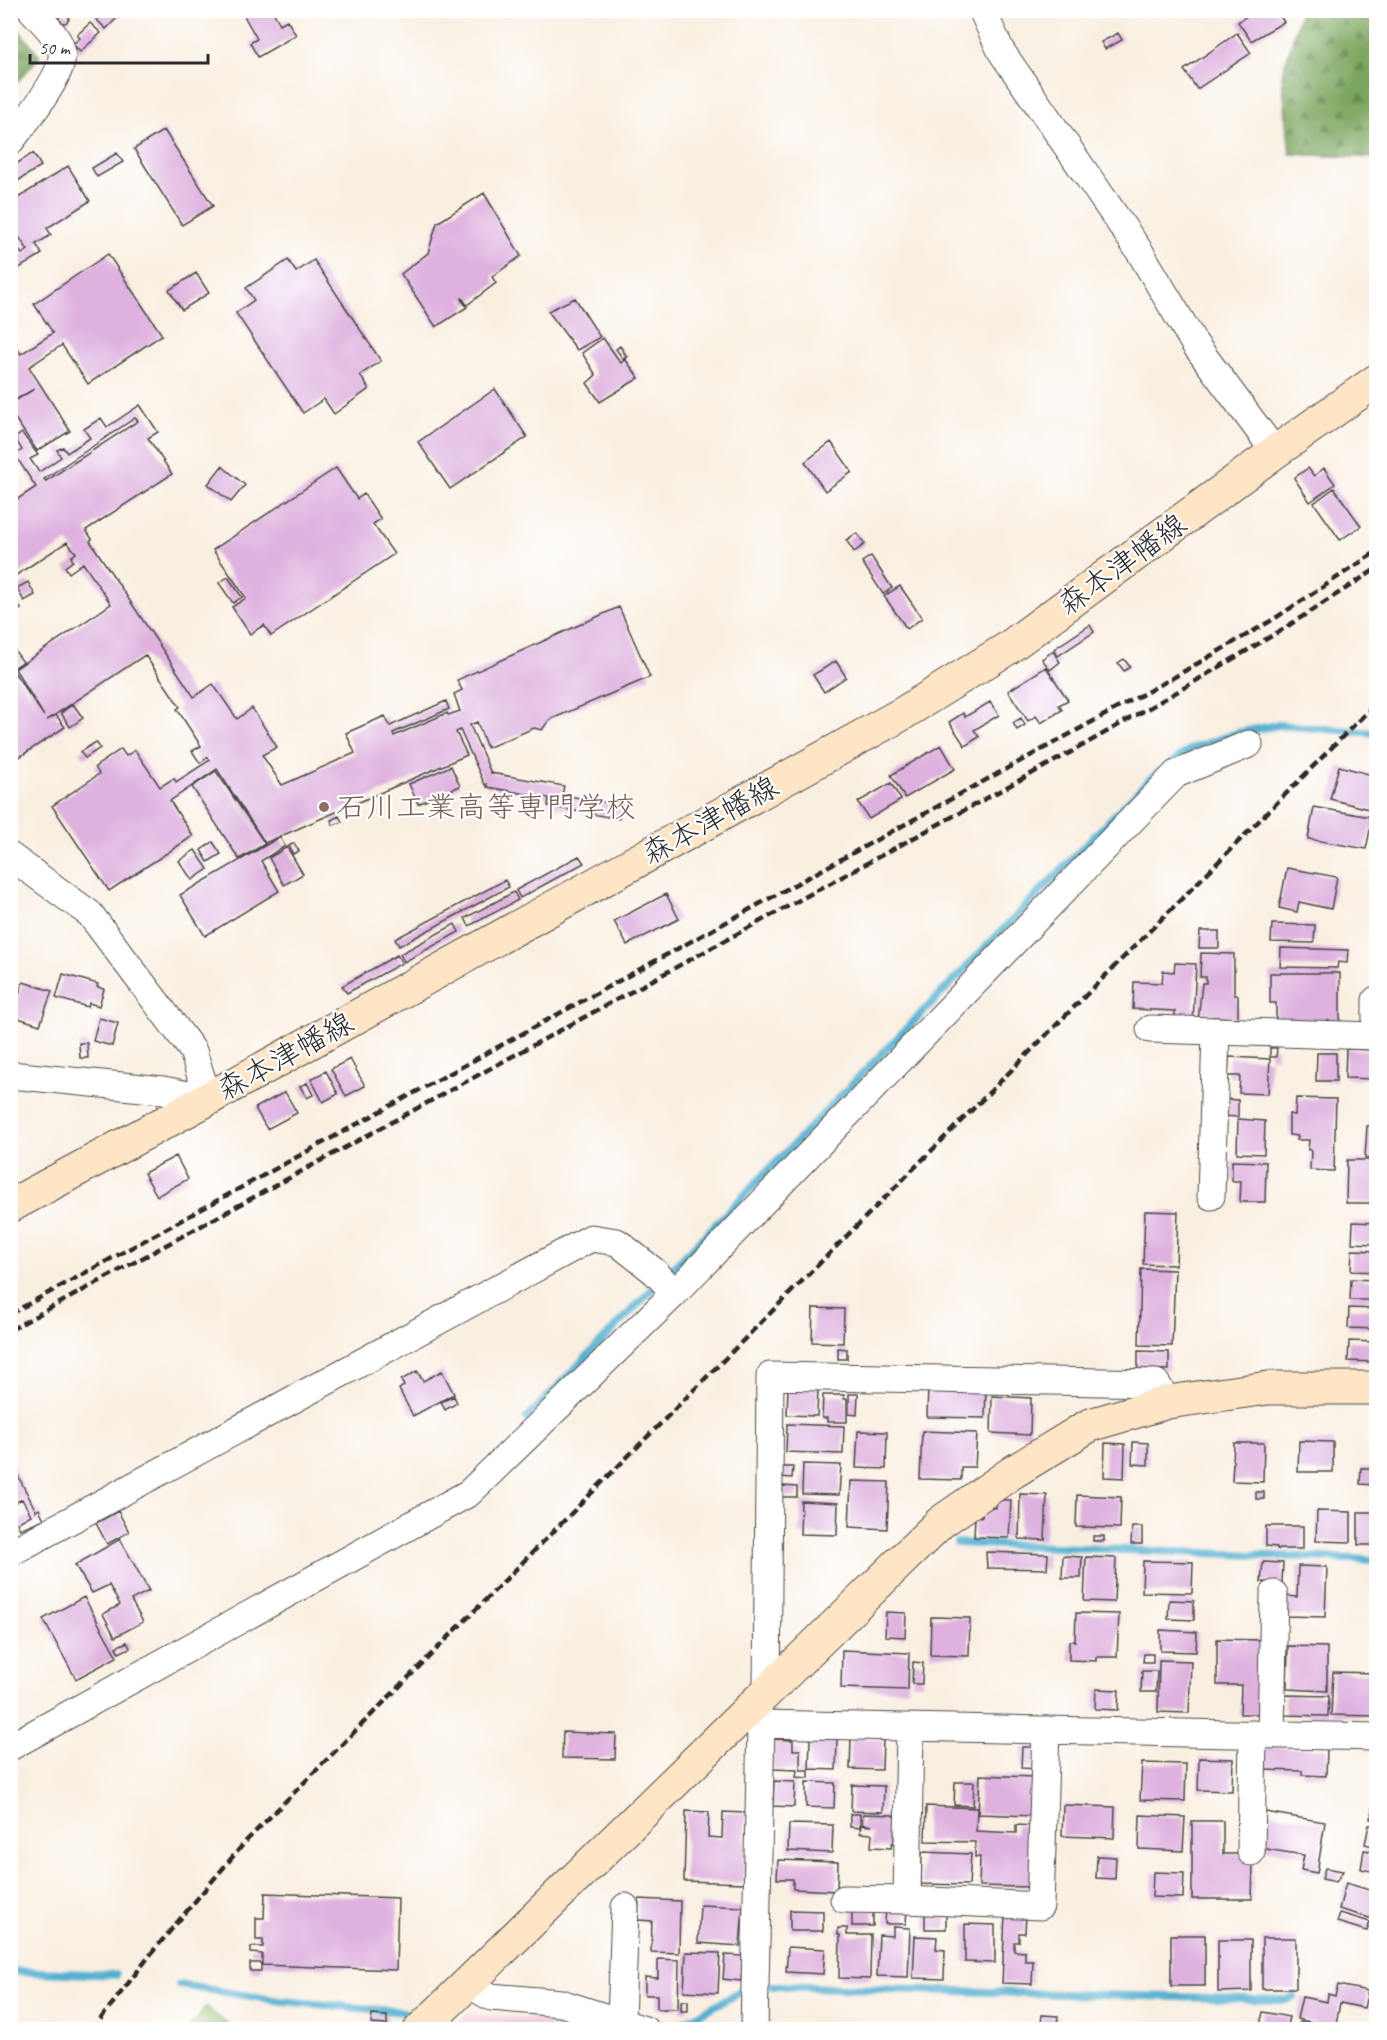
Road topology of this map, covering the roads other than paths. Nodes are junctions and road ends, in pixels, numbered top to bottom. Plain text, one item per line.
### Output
1 (32, 10) edge
2 (982, 10) edge
3 (10, 142) edge
4 (1377, 381) edge
5 (1275, 452) junction
6 (1249, 744) dead end
7 (10, 856) edge
8 (1377, 1000) edge
9 (1150, 1029) dead end
10 (1216, 1031) junction
11 (1376, 1036) edge
12 (10, 1075) edge
13 (208, 1099) junction
14 (1211, 1196) dead end
15 (10, 1206) edge
16 (663, 1281) dead end
17 (1377, 1389) edge
18 (1168, 1402) junction
19 (10, 1553) edge
20 (1274, 1594) dead end
21 (767, 1690) junction
22 (752, 1719) junction
23 (910, 1728) junction
24 (1046, 1730) junction
25 (1262, 1735) junction
26 (1377, 1737) edge
27 (10, 1747) edge
28 (1251, 1851) dead end
29 (844, 1899) dead end
30 (907, 1900) junction
31 (625, 1907) dead end
32 (468, 1984) junction
33 (633, 2026) edge
34 (420, 2030) edge
35 (754, 2030) edge

1 - 3 street
2 - 5 street
4 - 5 main road, 森本津幡線
5 - 13 main road, 森本津幡線
6 - 27 street
7 - 13 street
8 - 11 street
9 - 10 street
10 - 11 street
10 - 14 street
12 - 13 street
13 - 15 main road, 森本津幡線
16 - 19 street
17 - 18 main road
18 - 21 main road
18 - 21 street
20 - 25 street
21 - 22 main road
22 - 23 street
22 - 32 main road
22 - 35 street
23 - 24 street
23 - 30 street
24 - 25 street
24 - 30 street
25 - 26 street
25 - 28 street
29 - 30 street
31 - 33 street
32 - 33 street
32 - 34 main road

